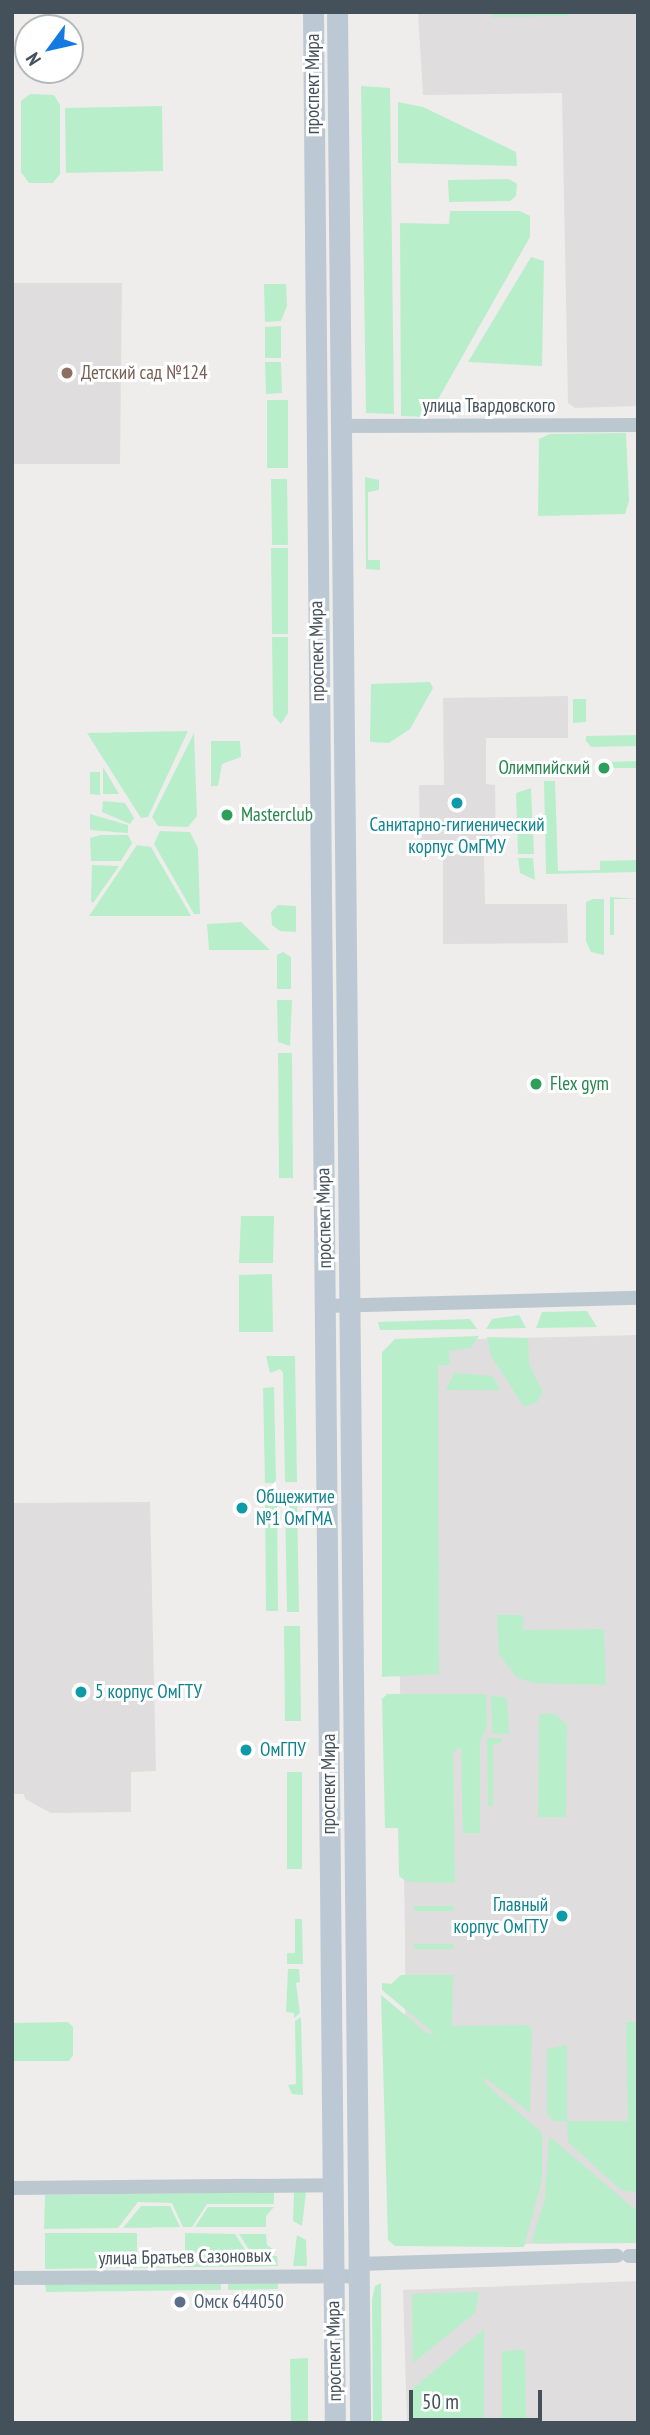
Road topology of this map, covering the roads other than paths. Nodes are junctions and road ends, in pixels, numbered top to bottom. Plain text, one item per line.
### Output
1 (313, 12) edge
2 (337, 12) edge
3 (638, 425) edge
4 (341, 426) junction
5 (638, 1298) edge
6 (349, 1304) junction
7 (325, 1306) junction
8 (333, 2185) junction
9 (12, 2188) edge
10 (628, 2256) edge
11 (358, 2270) junction
12 (332, 2274) junction
13 (12, 2278) edge
14 (335, 2423) edge
15 (360, 2423) edge

1 - 7 main road, проспект Мира
2 - 4 main road, проспект Мира
3 - 4 street, улица Твардовского
4 - 6 main road, проспект Мира
5 - 6 street
6 - 7 street
6 - 11 main road, проспект Мира
7 - 8 main road, проспект Мира
8 - 9 street
8 - 12 main road, проспект Мира
10 - 11 street, улица Братьев Сазоновых
11 - 12 street, улица Братьев Сазоновых
11 - 15 main road, проспект Мира
12 - 13 street, улица Братьев Сазоновых
12 - 14 main road, проспект Мира

